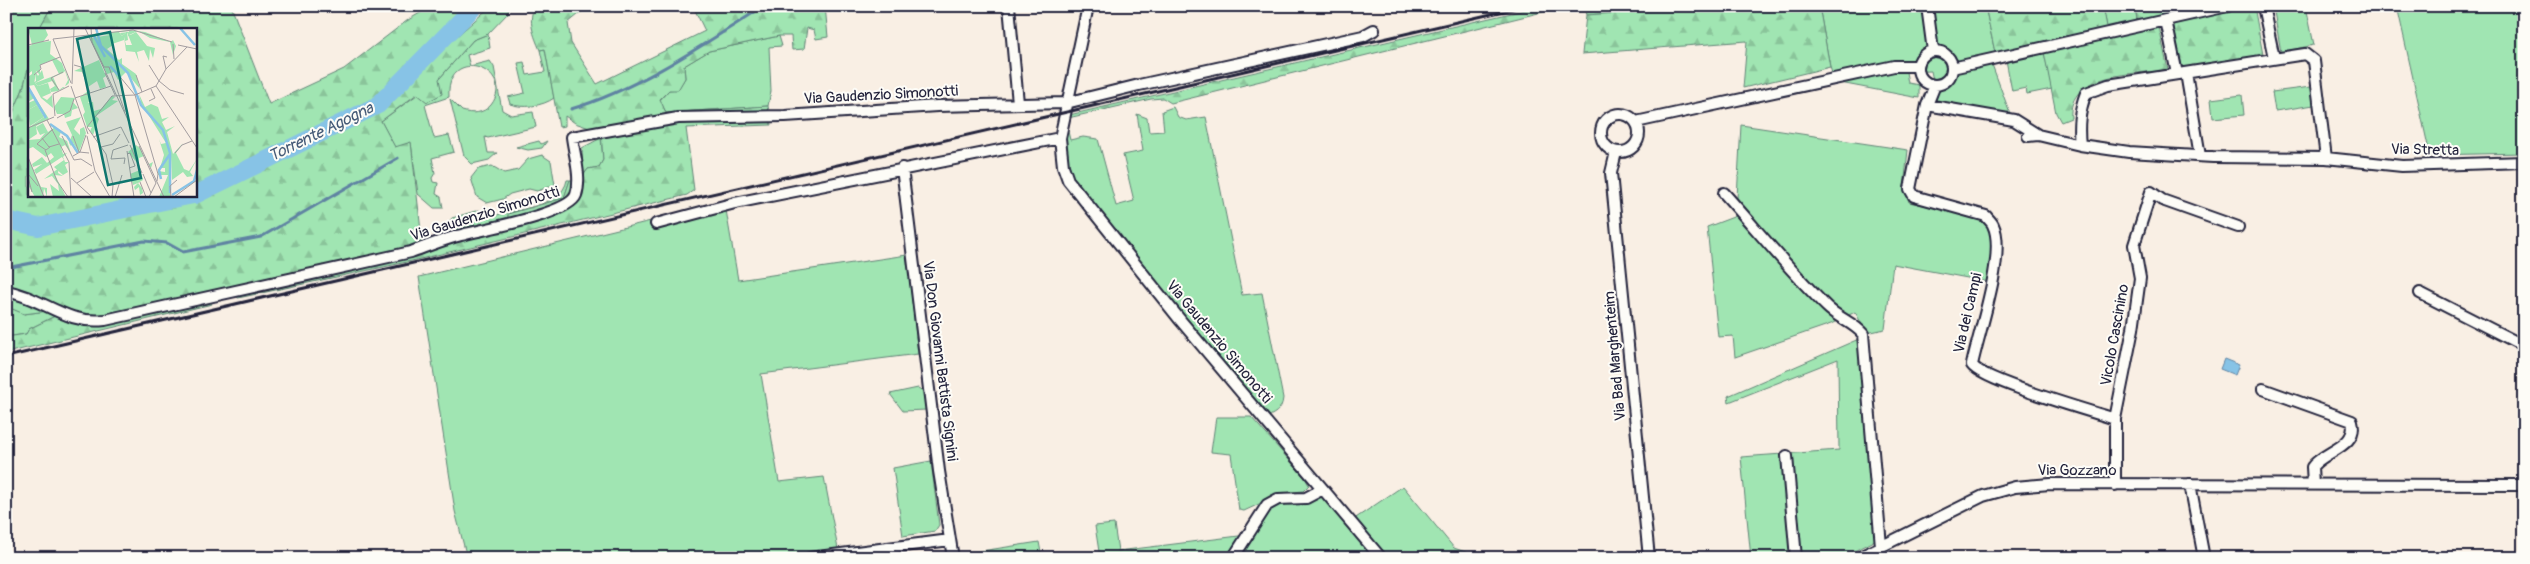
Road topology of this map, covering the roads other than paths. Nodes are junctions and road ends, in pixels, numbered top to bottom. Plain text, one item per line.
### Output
1 (1010, 6) edge
2 (1088, 6) edge
3 (1927, 6) edge
4 (2228, 6) edge
5 (2263, 6) edge
6 (2166, 20) junction
7 (1374, 30) dead end
8 (1933, 51) junction
9 (2274, 58) junction
10 (1917, 66) junction
11 (1952, 68) junction
12 (2181, 74) junction
13 (1934, 85) junction
14 (1018, 103) junction
15 (1066, 103) junction
16 (1927, 105) junction
17 (1636, 122) junction
18 (1060, 138) junction
19 (2080, 145) junction
20 (1616, 152) junction
21 (2200, 156) junction
22 (2326, 158) junction
23 (2524, 162) edge
24 (902, 168) junction
25 (1724, 193) dead end
26 (656, 224) dead end
27 (2238, 227) dead end
28 (6, 292) edge
29 (2420, 293) dead end
30 (2524, 346) edge
31 (2263, 389) dead end
32 (2115, 418) junction
33 (1787, 456) dead end
34 (2190, 484) junction
35 (2313, 484) junction
36 (2115, 485) junction
37 (2524, 485) edge
38 (1323, 489) junction
39 (950, 540) junction
40 (1881, 546) junction
41 (810, 558) edge
42 (953, 558) edge
43 (1233, 558) edge
44 (1381, 558) edge
45 (1649, 558) edge
46 (1796, 558) edge
47 (1858, 558) edge
48 (2204, 558) edge

1 - 14 street
2 - 15 street, Via Gaudenzio Simonotti
3 - 8 street
4 - 6 street
5 - 9 street
6 - 11 street
6 - 12 street
7 - 15 street
8 - 10 street
8 - 11 street
9 - 12 street
9 - 22 street
10 - 13 street
10 - 17 street
11 - 13 street
12 - 19 street
12 - 21 street
13 - 16 street, Via dei Campi
14 - 15 street, Via Gaudenzio Simonotti
14 - 28 street, Via Gaudenzio Simonotti
15 - 18 street, Via Gaudenzio Simonotti
16 - 19 street, Via Stretta
16 - 32 street, Via dei Campi
17 - 20 street
17 - 20 street
18 - 24 street
18 - 38 street, Via Gaudenzio Simonotti
19 - 21 street, Via Stretta
20 - 45 street, Via Bad Marghenteim
21 - 22 street, Via Stretta
22 - 23 street, Via Stretta
24 - 26 street
24 - 39 street, Via Don Giovanni Battista Signini
25 - 40 street
27 - 32 street, Vicolo Cascinino
29 - 30 street
31 - 35 street
32 - 36 street, Vicolo Cascinino
33 - 46 street
34 - 35 street, Via Gozzano
34 - 36 street, Via Gozzano
34 - 48 street
35 - 37 street, Via Gozzano
36 - 40 street, Via Gozzano
38 - 43 street
38 - 44 street, Via Gaudenzio Simonotti
39 - 41 street
39 - 42 street, Via Don Giovanni Battista Signini
40 - 47 street, Via Gozzano

